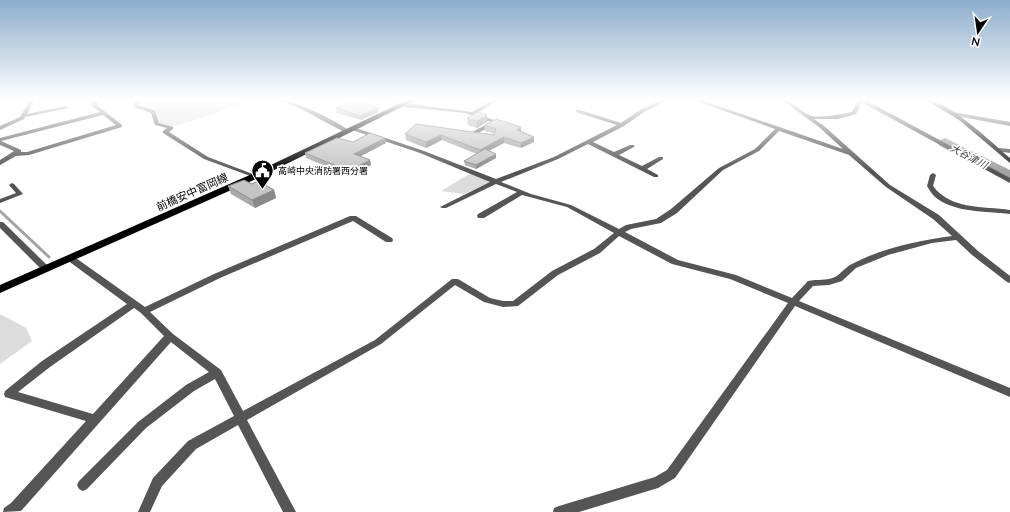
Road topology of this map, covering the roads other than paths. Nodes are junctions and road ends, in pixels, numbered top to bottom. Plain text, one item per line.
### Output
1 (10, 124) edge
2 (54, 124) edge
3 (117, 124) edge
4 (158, 124) edge
5 (338, 124) edge
6 (364, 124) edge
7 (491, 124) edge
8 (504, 124) edge
9 (619, 124) edge
10 (767, 124) edge
11 (817, 124) edge
12 (906, 124) edge
13 (965, 124) edge
14 (507, 125) edge
15 (622, 125) joint
16 (0, 128) edge
17 (779, 128) junction
18 (351, 130) junction
19 (476, 132) edge
20 (0, 142) edge
21 (589, 142) junction
22 (632, 146) dead end
23 (998, 150) junction
24 (1010, 151) edge
25 (16, 154) junction
26 (616, 154) junction
27 (853, 154) junction
28 (661, 158) dead end
29 (1010, 161) edge
30 (0, 163) edge
31 (642, 169) junction
32 (933, 175) dead end
33 (256, 176) junction
34 (656, 176) dead end
35 (497, 181) junction
36 (1010, 181) edge
37 (12, 185) dead end
38 (522, 192) junction
39 (0, 201) edge
40 (444, 207) dead end
41 (1010, 212) edge
42 (481, 216) dead end
43 (1, 226) edge
44 (618, 233) junction
45 (959, 237) junction
46 (389, 240) dead end
47 (70, 258) junction
48 (46, 269) junction
49 (1010, 280) edge
50 (0, 289) edge
51 (794, 301) junction
52 (134, 304) junction
53 (144, 311) junction
54 (170, 336) junction
55 (217, 373) junction
56 (1010, 393) edge
57 (241, 416) junction
58 (95, 419) junction
59 (82, 485) dead end
60 (580, 509) edge
61 (9, 512) edge
62 (144, 512) edge
63 (290, 512) edge
64 (558, 512) edge

1 - 16 street
2 - 20 street
3 - 25 street
4 - 33 street
5 - 18 street
6 - 18 main road, 前橋安中富岡線
7 - 19 street
8 - 14 street
9 - 15 street
10 - 17 street
11 - 27 street
12 - 36 street
13 - 23 main road
15 - 21 street
17 - 27 street
17 - 44 street
18 - 33 main road, 前橋安中富岡線
18 - 35 street
20 - 25 street
21 - 26 street
21 - 35 street
22 - 26 street
23 - 24 street
23 - 29 main road
25 - 30 street
26 - 31 street
27 - 45 street
28 - 31 street
31 - 34 street
32 - 41 street
33 - 47 main road, 前橋安中富岡線
35 - 38 street
35 - 40 street
37 - 39 street
38 - 42 street
38 - 44 street
43 - 48 street
44 - 51 street
44 - 57 street
45 - 49 street
45 - 51 street
46 - 53 street
47 - 48 main road, 前橋安中富岡線
47 - 52 street
48 - 50 main road, 前橋安中富岡線
51 - 56 street
51 - 60 street
52 - 53 street
52 - 58 street
53 - 54 street
54 - 55 street
54 - 58 street
55 - 57 street
55 - 59 street
57 - 62 street
57 - 63 street
58 - 61 street
60 - 64 street

